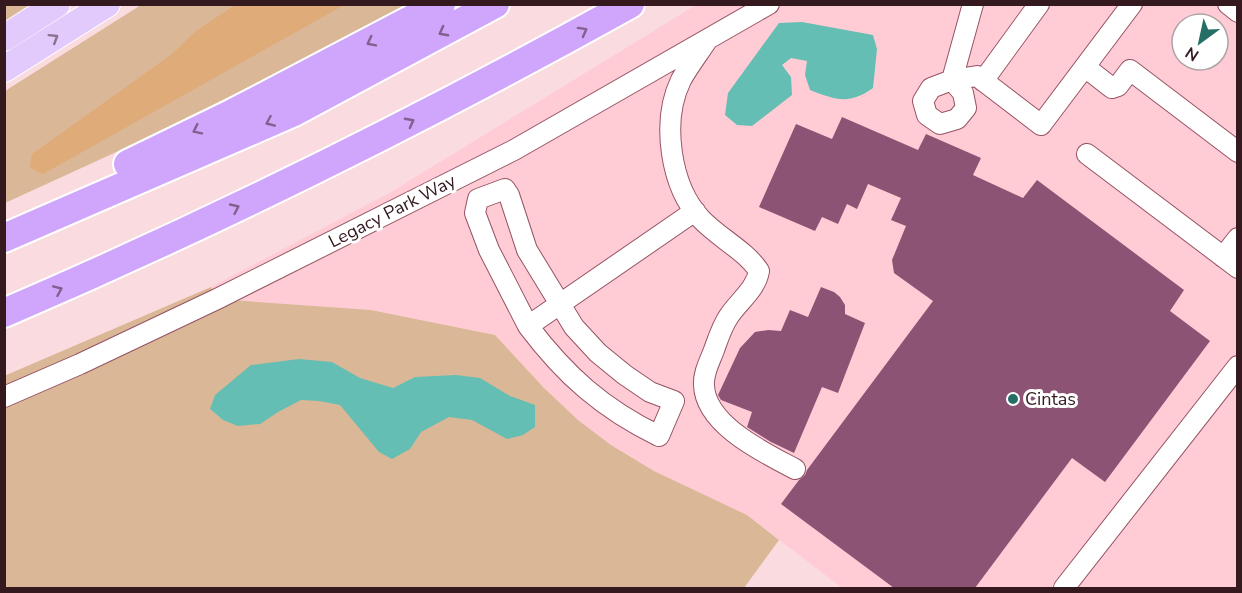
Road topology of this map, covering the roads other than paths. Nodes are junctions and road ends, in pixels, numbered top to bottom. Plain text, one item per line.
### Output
1 (57, 4) edge
2 (107, 4) edge
3 (441, 4) edge
4 (495, 4) edge
5 (630, 4) edge
6 (769, 4) edge
7 (973, 4) edge
8 (1040, 4) edge
9 (1132, 4) edge
10 (1228, 4) edge
11 (1238, 12) edge
12 (4, 38) edge
13 (707, 39) junction
14 (1085, 67) junction
15 (4, 69) edge
16 (983, 81) junction
17 (1238, 152) edge
18 (1087, 154) dead end
19 (694, 211) junction
20 (10, 235) edge
21 (1238, 238) edge
22 (1230, 262) edge
23 (560, 304) junction
24 (4, 313) edge
25 (528, 326) junction
26 (1238, 366) edge
27 (4, 397) edge
28 (795, 469) dead end
29 (1064, 588) edge

1 - 12 main road
15 -> 2 main road
3 -> 20 highway
4 -> 20 highway
24 -> 5 highway
6 - 13 lane, Legacy Park Way
7 - 16 lane
8 - 16 lane
9 - 14 lane
10 - 11 lane
13 - 19 lane
13 - 27 lane, Legacy Park Way
14 - 16 lane
14 - 17 lane
18 - 22 lane
19 - 23 lane
19 - 28 lane
21 - 22 lane
23 - 25 lane
23 - 25 lane
23 - 25 lane
26 - 29 lane

